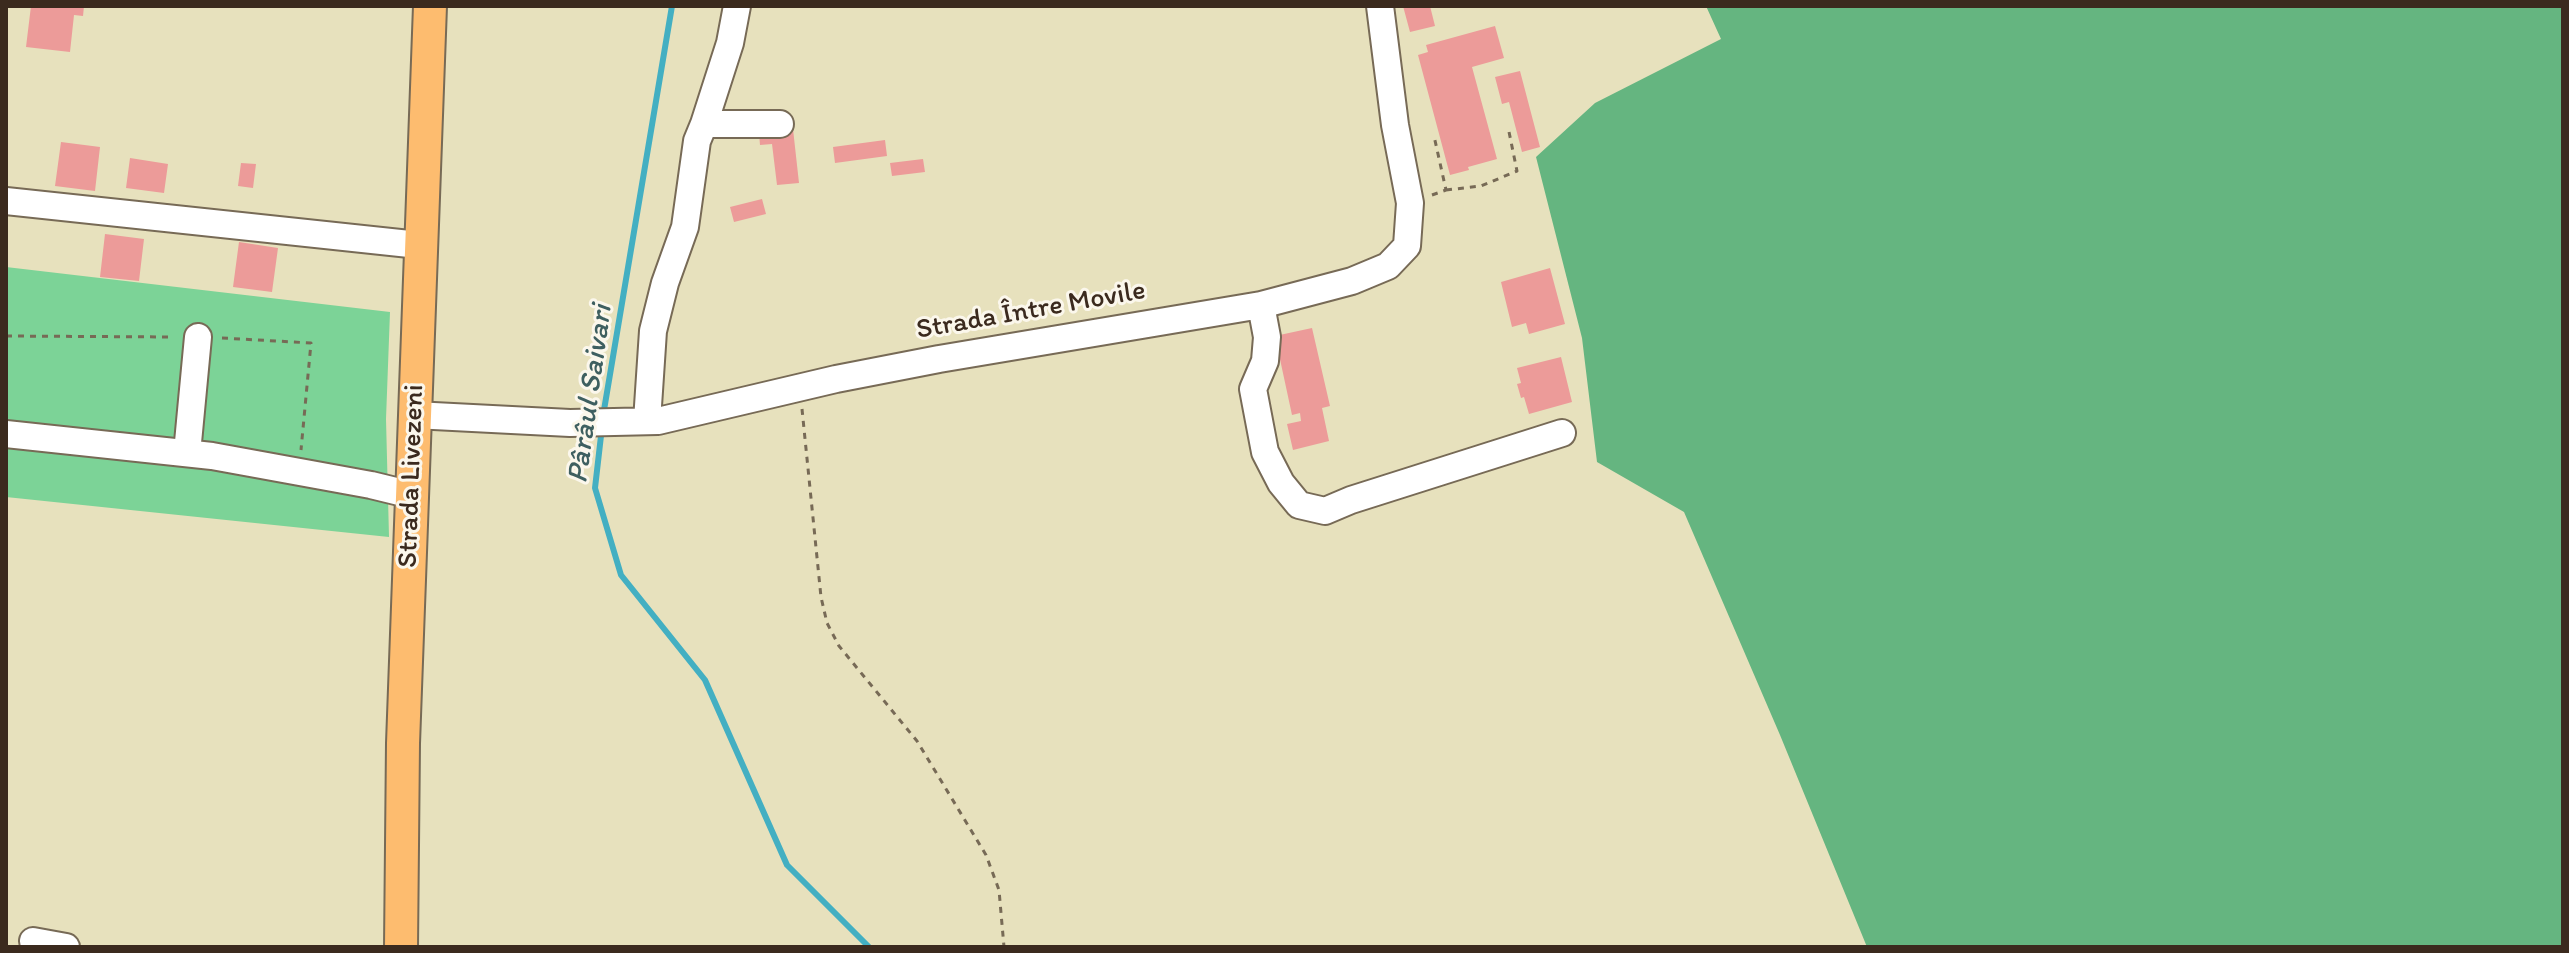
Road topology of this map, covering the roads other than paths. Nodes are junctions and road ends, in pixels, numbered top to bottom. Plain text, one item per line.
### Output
1 (430, 6) edge
2 (737, 6) edge
3 (1380, 6) edge
4 (704, 124) junction
5 (780, 124) dead end
6 (6, 201) edge
7 (419, 245) junction
8 (1261, 305) junction
9 (198, 337) dead end
10 (414, 415) junction
11 (635, 422) junction
12 (1562, 433) dead end
13 (6, 434) edge
14 (187, 453) junction
15 (412, 495) junction
16 (33, 941) dead end
17 (66, 947) edge
18 (401, 947) edge

1 - 7 main road, Strada Livezeni
2 - 4 street
3 - 8 street, Strada Între Movile
4 - 5 street
4 - 11 street
6 - 7 street
7 - 10 main road, Strada Livezeni
8 - 11 street, Strada Între Movile
8 - 12 street
9 - 14 street
10 - 11 street, Strada Între Movile
10 - 15 main road, Strada Livezeni
13 - 14 street
14 - 15 street
15 - 18 main road, Strada Livezeni
16 - 17 street

